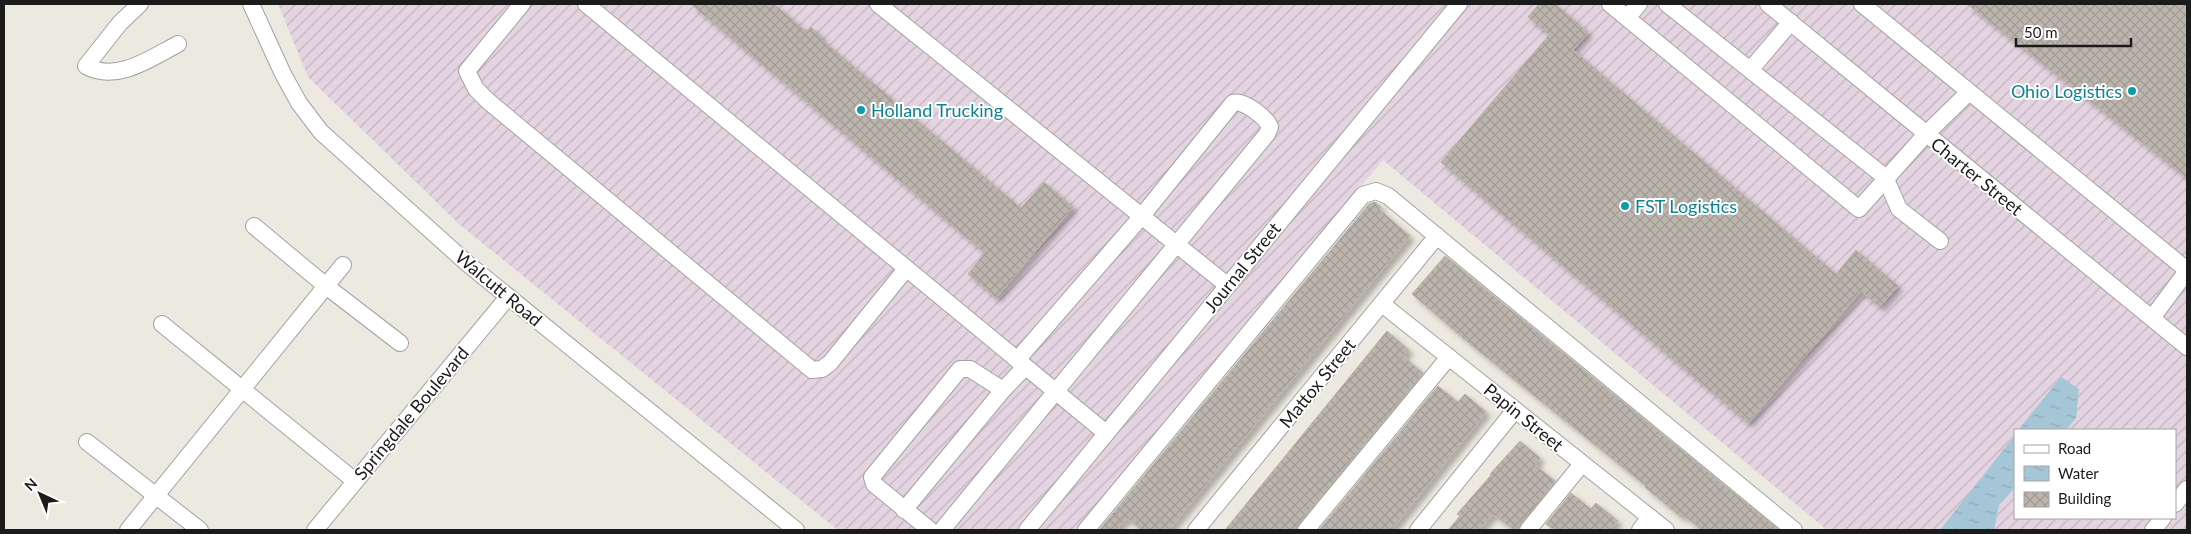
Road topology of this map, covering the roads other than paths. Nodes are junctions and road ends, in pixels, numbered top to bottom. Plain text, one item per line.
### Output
1 (140, 4) edge
2 (252, 4) edge
3 (522, 4) edge
4 (586, 4) edge
5 (878, 4) edge
6 (1459, 4) edge
7 (1610, 4) edge
8 (1639, 4) edge
9 (1667, 4) edge
10 (1768, 4) edge
11 (1862, 4) edge
12 (1627, 18) junction
13 (1791, 22) junction
14 (178, 44) dead end
15 (1751, 69) junction
16 (1969, 92) junction
17 (1926, 134) junction
18 (1885, 177) junction
19 (1141, 217) junction
20 (254, 226) dead end
21 (1437, 236) junction
22 (1940, 241) dead end
23 (1177, 246) junction
24 (343, 265) dead end
25 (906, 269) junction
26 (2187, 270) edge
27 (1227, 285) junction
28 (326, 286) junction
29 (508, 297) junction
30 (1382, 304) junction
31 (2152, 318) junction
32 (162, 324) dead end
33 (400, 343) dead end
34 (2187, 347) edge
35 (1449, 357) junction
36 (1021, 364) junction
37 (243, 389) junction
38 (1003, 390) junction
39 (1056, 392) junction
40 (1515, 410) junction
41 (1106, 433) junction
42 (87, 442) dead end
43 (1582, 464) junction
44 (355, 481) junction
45 (156, 496) junction
46 (904, 510) junction
47 (1650, 518) junction
48 (2162, 519) edge
49 (128, 530) edge
50 (200, 530) edge
51 (315, 530) edge
52 (796, 530) edge
53 (930, 530) edge
54 (942, 530) edge
55 (1026, 530) edge
56 (1086, 530) edge
57 (1196, 530) edge
58 (1306, 530) edge
59 (1418, 530) edge
60 (1528, 530) edge
61 (1640, 530) edge
62 (1666, 530) edge
63 (1794, 530) edge
64 (2153, 530) edge

1 - 14 street
2 - 29 street, Walcutt Road
3 - 25 street
4 - 25 street
5 - 19 street
6 - 27 street, Journal Street
7 - 12 street
8 - 12 street
9 - 15 street
10 - 13 street, Charter Street
11 - 16 street
12 - 18 street
13 - 15 street
13 - 17 street, Charter Street
15 - 18 street
16 - 17 street
16 - 26 street
17 - 18 street
17 - 31 street, Charter Street
18 - 22 street
19 - 23 street
19 - 23 street
19 - 36 street
20 - 28 street
21 - 30 street, Mattox Street
21 - 56 street
21 - 63 street
23 - 27 street
23 - 39 street
24 - 28 street
25 - 36 street
26 - 31 street
27 - 41 street, Journal Street
28 - 33 street
28 - 37 street
29 - 44 street, Springdale Boulevard
29 - 52 street, Walcutt Road
30 - 35 street, Papin Street
30 - 57 street, Mattox Street
31 - 34 street, Charter Street
32 - 37 street
35 - 40 street, Papin Street
35 - 58 street
36 - 38 street
36 - 39 street
37 - 44 street
37 - 45 street
38 - 46 street
38 - 46 street
39 - 41 street
39 - 54 street
40 - 43 street, Papin Street
40 - 59 street
41 - 55 street, Journal Street
42 - 45 street
43 - 47 street, Papin Street
43 - 60 street
44 - 51 street, Springdale Boulevard
45 - 49 street
45 - 50 street
46 - 53 street
47 - 61 street
47 - 62 street, Papin Street
48 - 64 street

